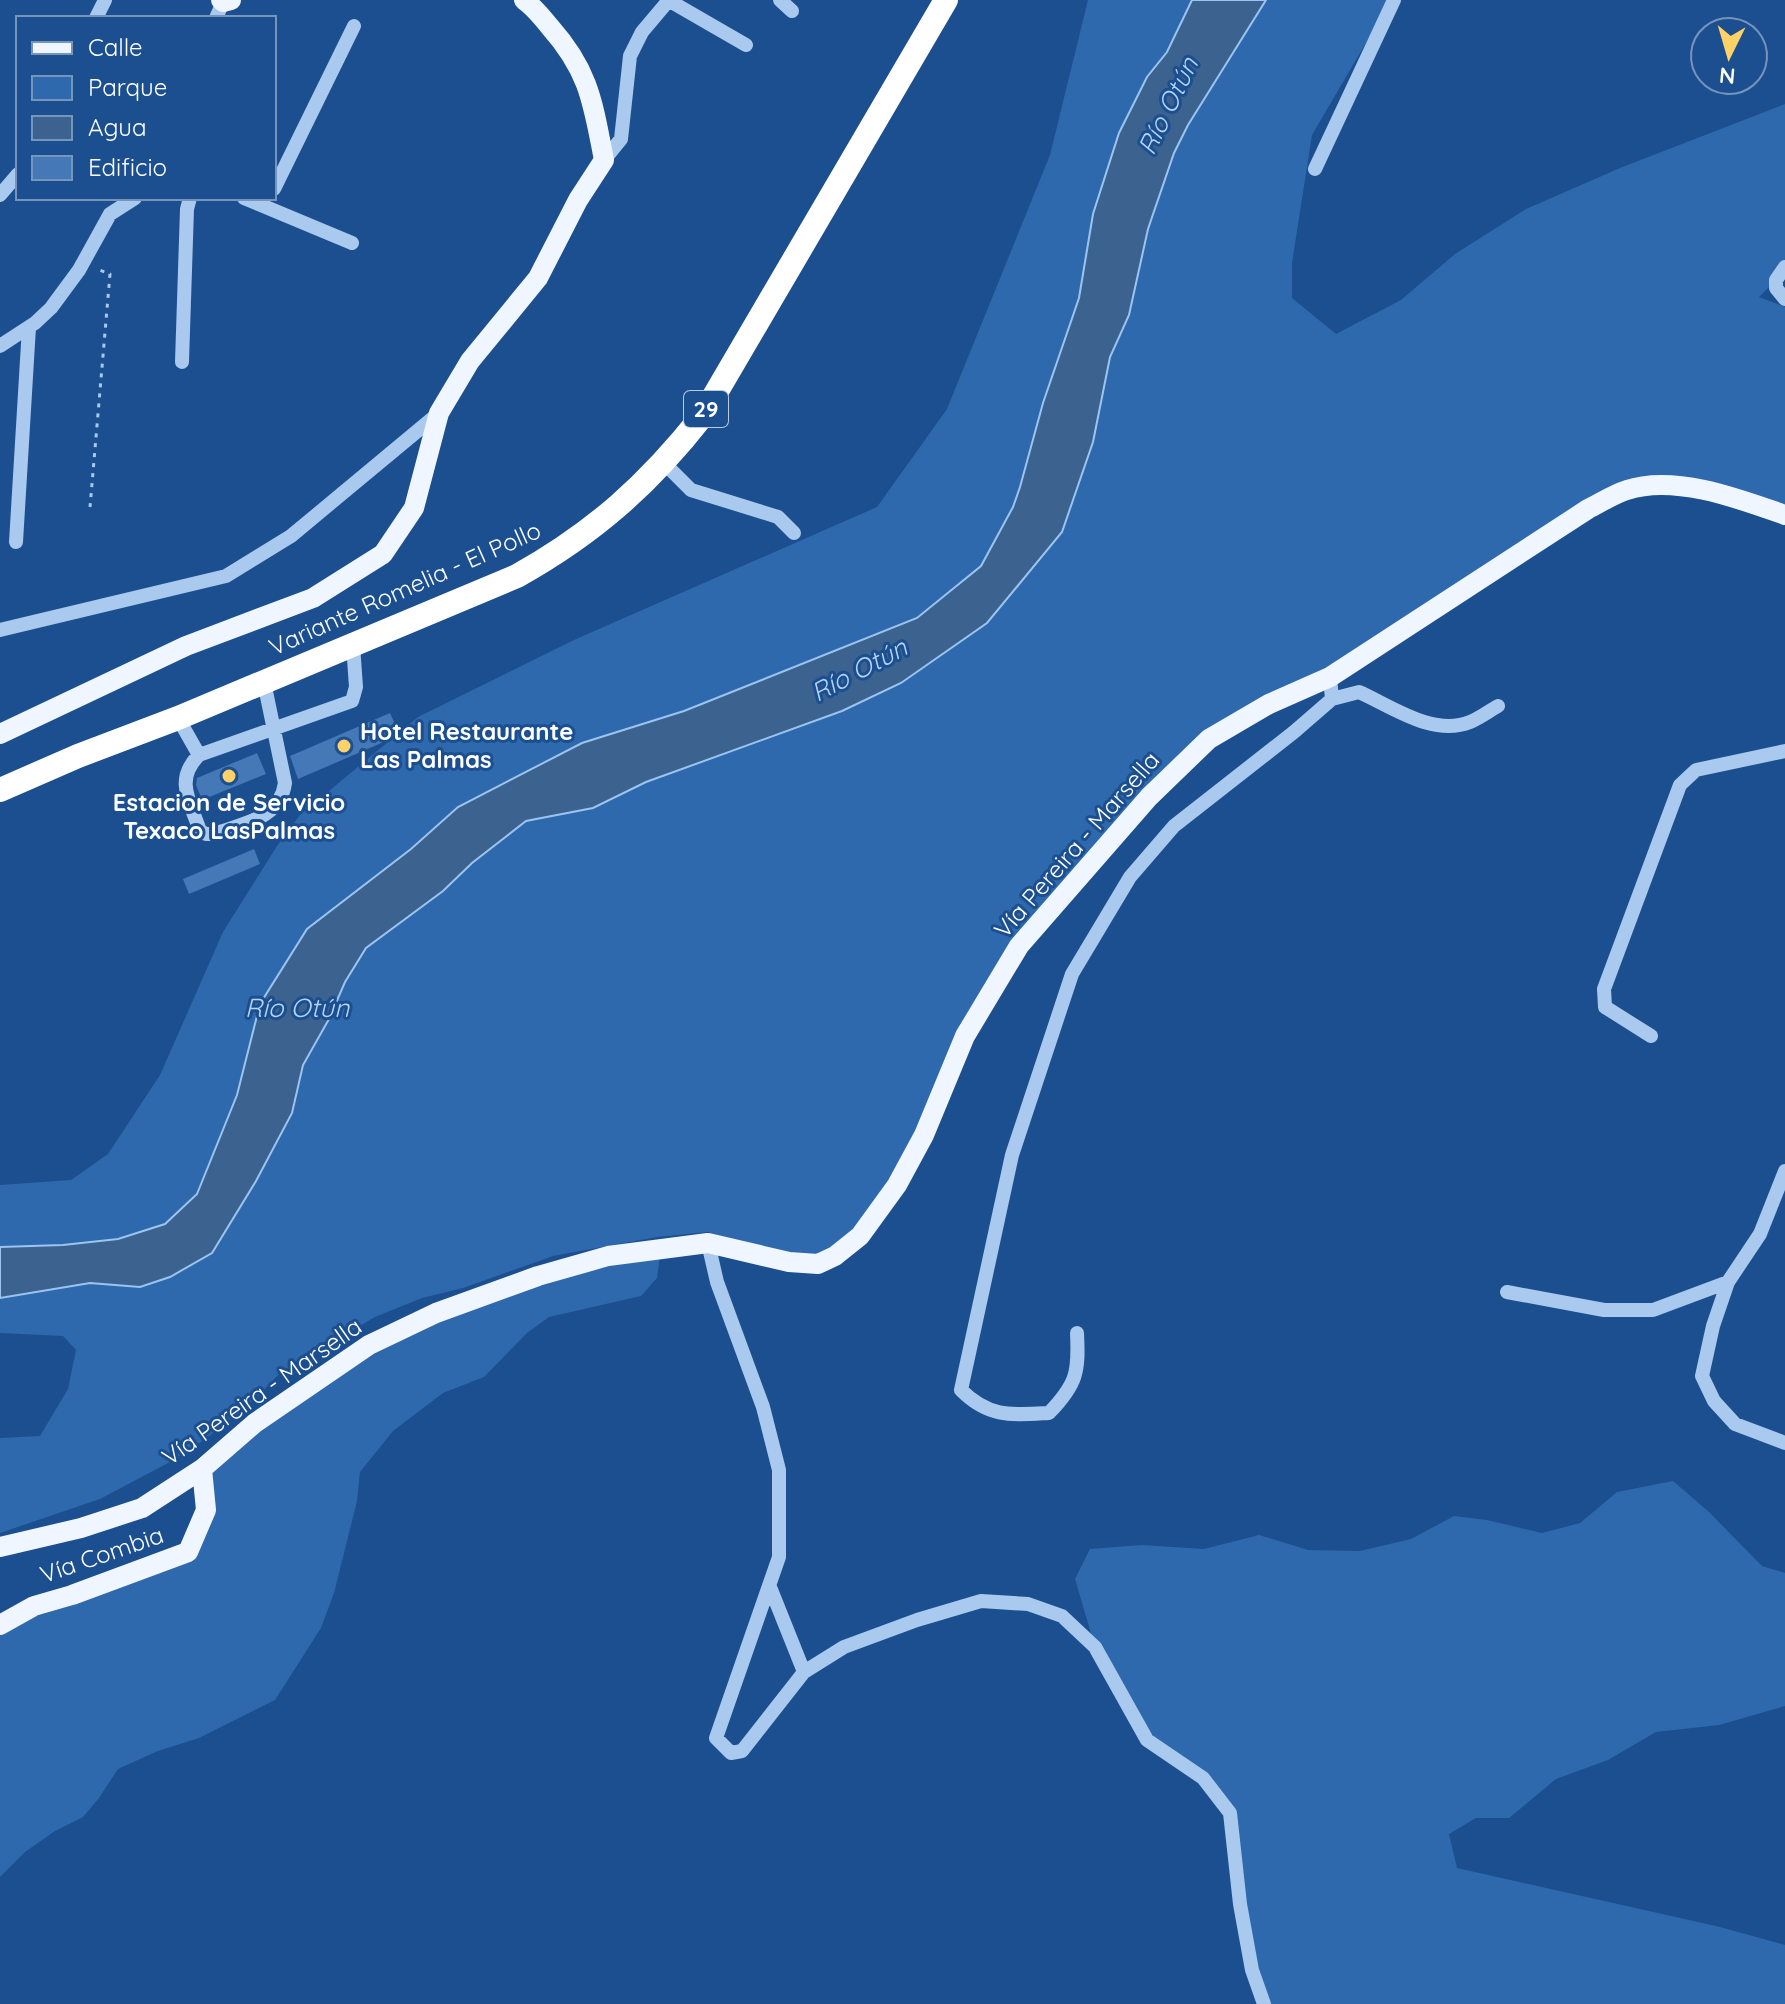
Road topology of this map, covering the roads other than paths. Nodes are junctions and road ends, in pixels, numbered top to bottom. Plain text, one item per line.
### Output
1 (524, 0) edge
2 (669, 0) edge
3 (780, 0) edge
4 (946, 0) edge
5 (1394, 0) edge
6 (792, 11) dead end
7 (354, 26) dead end
8 (746, 45) dead end
9 (604, 160) junction
10 (1315, 169) dead end
11 (16, 176) edge
12 (276, 185) edge
13 (0, 195) edge
14 (132, 200) edge
15 (189, 200) edge
16 (267, 203) edge
17 (352, 243) dead end
18 (1785, 267) edge
19 (1785, 299) edge
20 (29, 327) junction
21 (0, 346) edge
22 (182, 362) dead end
23 (439, 413) junction
24 (664, 463) junction
25 (1785, 515) edge
26 (794, 533) dead end
27 (16, 542) dead end
28 (0, 630) edge
29 (353, 645) junction
30 (1330, 677) junction
31 (264, 682) junction
32 (1332, 699) junction
33 (1498, 706) dead end
34 (178, 718) junction
35 (274, 728) junction
36 (0, 734) edge
37 (1785, 751) edge
38 (199, 755) junction
39 (0, 790) edge
40 (1651, 1036) dead end
41 (1785, 1171) edge
42 (708, 1243) junction
43 (1728, 1282) junction
44 (1507, 1292) dead end
45 (1077, 1333) dead end
46 (1785, 1443) edge
47 (202, 1469) junction
48 (0, 1547) edge
49 (770, 1587) junction
50 (0, 1625) edge
51 (804, 1672) junction
52 (1264, 2004) edge

1 - 9 main road
2 - 8 street
2 - 9 street
3 - 6 street
4 - 24 highway, Variante Romelia - El Pollo / 29
5 - 10 street
7 - 12 street
9 - 23 main road
11 - 13 street
14 - 20 street
15 - 22 street
16 - 17 street
18 - 19 street
20 - 21 street
20 - 27 street
23 - 28 street
23 - 36 main road
24 - 26 street
24 - 29 highway, Variante Romelia - El Pollo / 29
25 - 30 main road, Vía Pereira - Marsella
29 - 31 highway, Variante Romelia - El Pollo / 29
29 - 35 street
30 - 32 street
30 - 42 main road, Vía Pereira - Marsella
31 - 34 highway, Variante Romelia - El Pollo / 29
31 - 35 street
32 - 33 street
32 - 45 street
34 - 38 street
34 - 39 highway, Variante Romelia - El Pollo / 29
35 - 38 street
35 - 38 street
37 - 40 street
41 - 43 street
42 - 47 main road, Vía Pereira - Marsella
42 - 49 street
43 - 44 street
43 - 46 street
47 - 48 main road, Vía Pereira - Marsella
47 - 50 main road, Vía Combia
49 - 51 street
49 - 51 street
51 - 52 street

